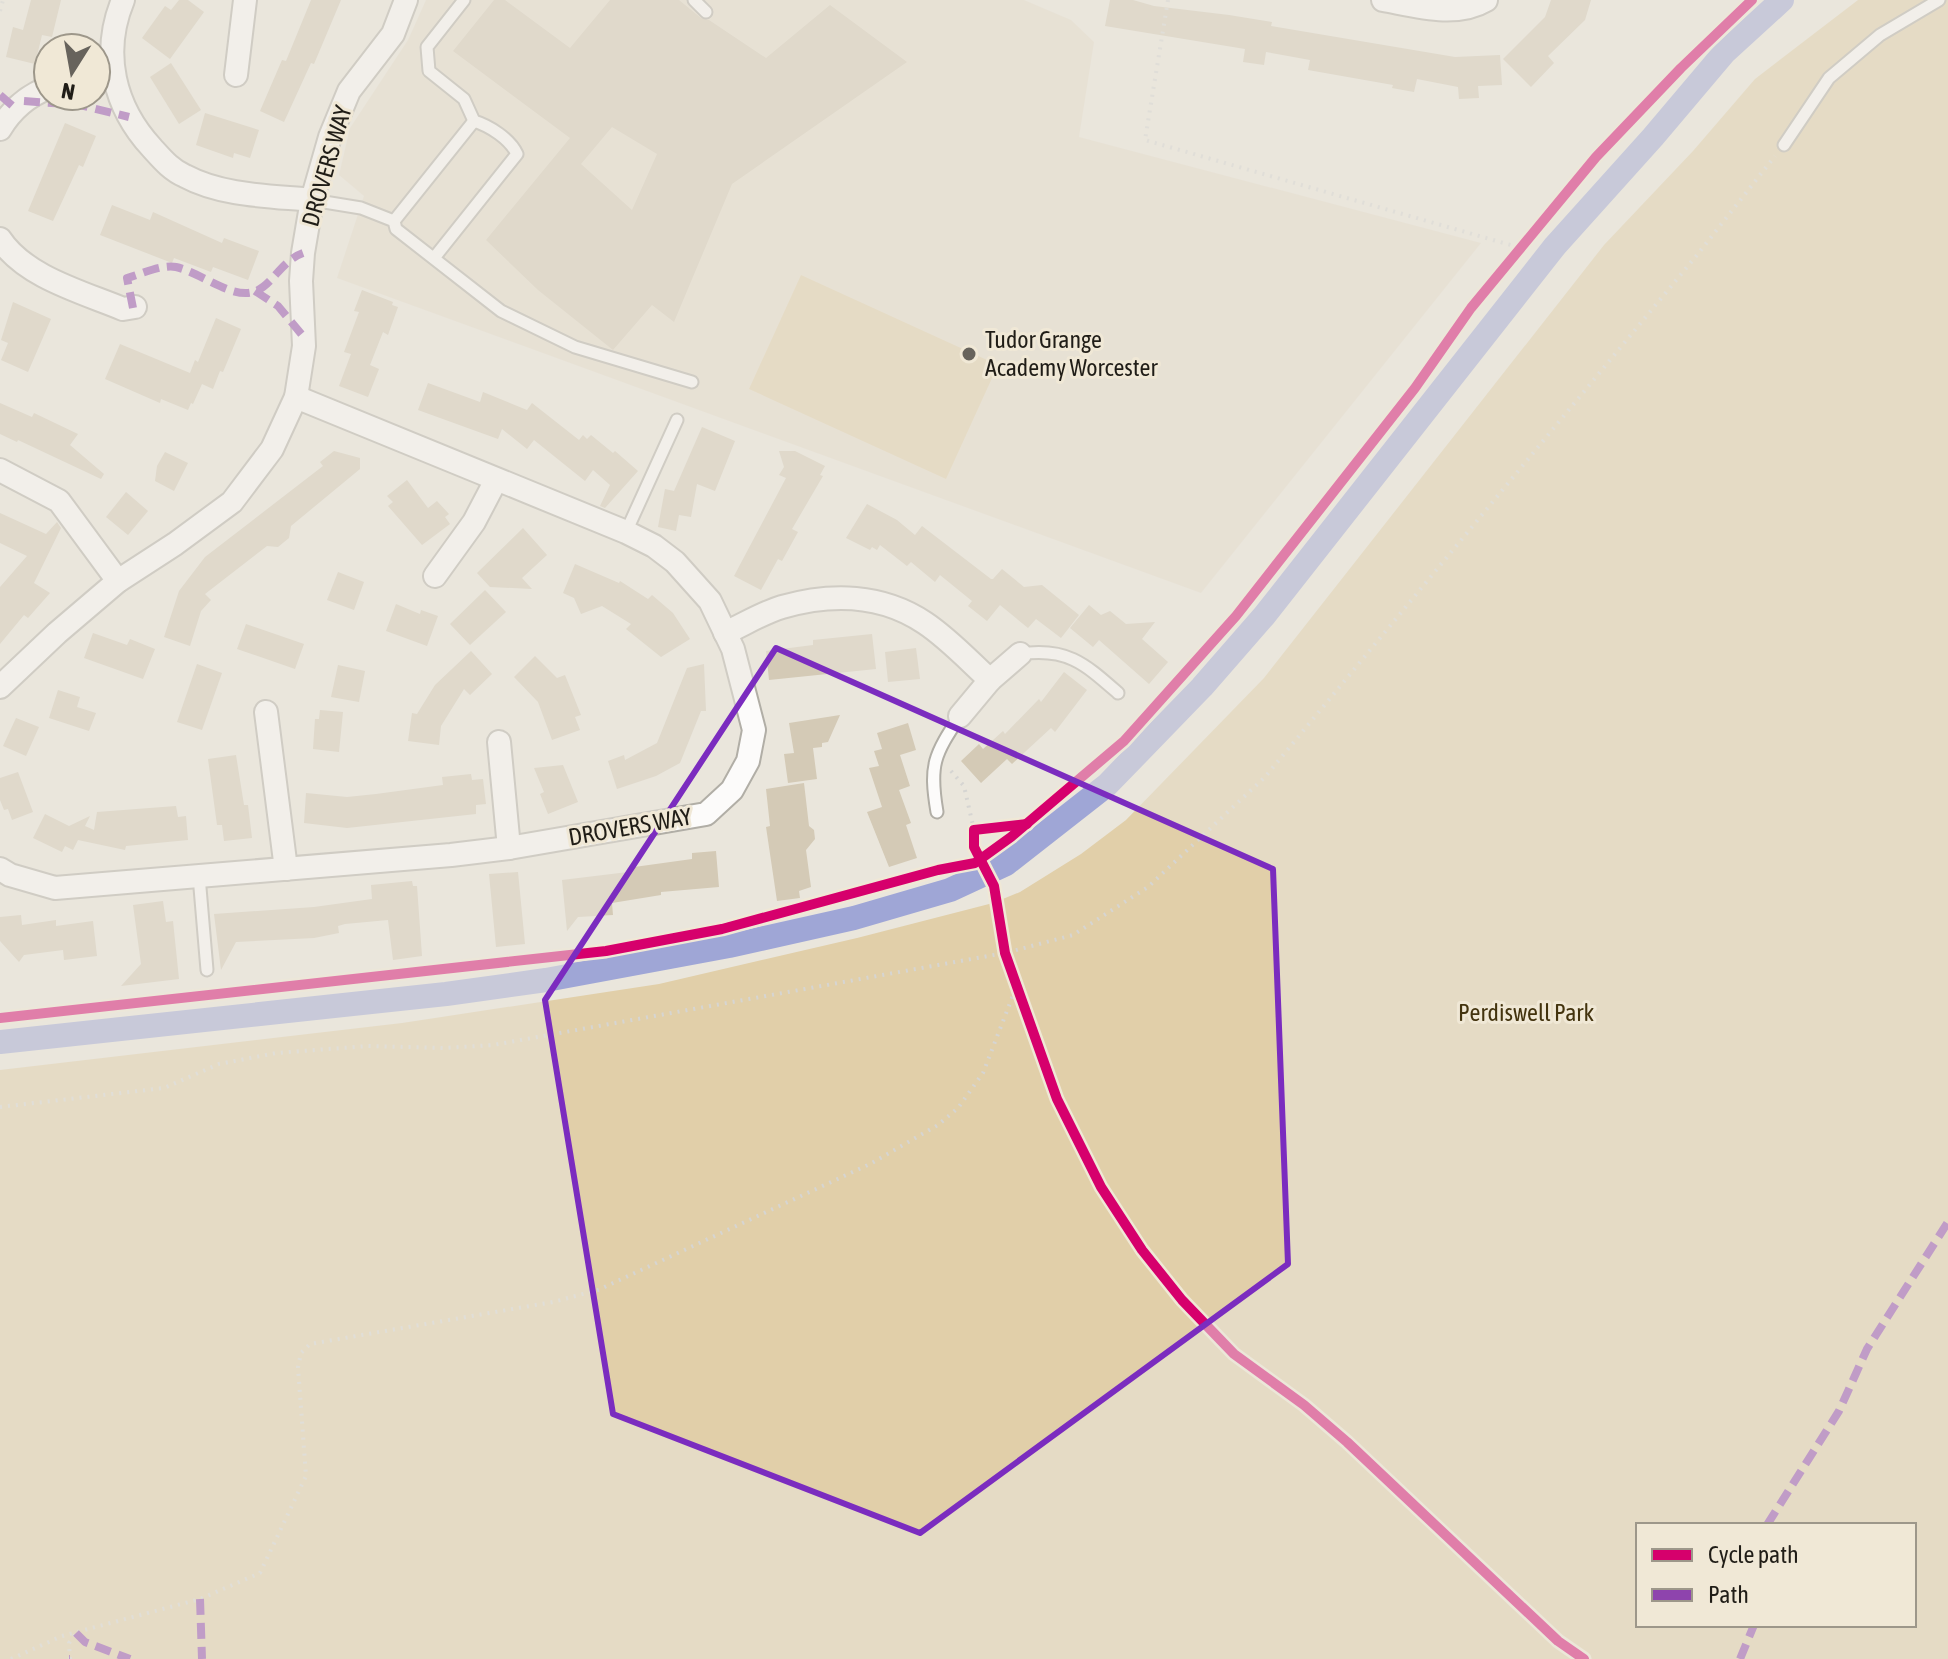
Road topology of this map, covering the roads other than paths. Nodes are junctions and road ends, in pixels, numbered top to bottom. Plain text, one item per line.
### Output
1 (123, 0) edge
2 (245, 0) edge
3 (406, 0) edge
4 (464, 0) edge
5 (694, 0) edge
6 (1383, 0) edge
7 (1486, 0) edge
8 (1939, 0) edge
9 (706, 12) dead end
10 (112, 35) edge
11 (236, 75) dead end
12 (112, 86) edge
13 (32, 95) edge
14 (474, 121) junction
15 (0, 129) edge
16 (1784, 145) road end
17 (312, 200) junction
18 (394, 221) junction
19 (0, 239) edge
20 (434, 258) junction
21 (135, 307) dead end
22 (692, 382) dead end
23 (296, 397) junction
24 (677, 420) dead end
25 (0, 470) edge
26 (496, 480) junction
27 (626, 532) junction
28 (435, 576) dead end
29 (118, 581) junction
30 (725, 633) junction
31 (1020, 654) joint
32 (990, 680) junction
33 (0, 687) edge
34 (1118, 693) dead end
35 (266, 712) dead end
36 (960, 716) joint
37 (499, 742) dead end
38 (937, 812) dead end
39 (509, 848) junction
40 (0, 869) edge
41 (286, 869) junction
42 (199, 876) junction
43 (207, 970) dead end

1 - 10 street
2 - 11 street
3 - 17 street, DROVERS WAY
4 - 14 lane
5 - 9 lane
6 - 7 street
8 - 16 lane
12 - 17 street
13 - 15 street
14 - 18 lane
14 - 20 lane
17 - 18 lane
17 - 23 street, DROVERS WAY
18 - 20 lane
19 - 21 street
20 - 22 lane
23 - 26 street, DROVERS WAY
23 - 29 street, DROVERS WAY
24 - 27 lane
25 - 29 street
26 - 27 street, DROVERS WAY
26 - 28 street
27 - 30 street, DROVERS WAY
29 - 33 street, DROVERS WAY
30 - 32 street
30 - 39 street, DROVERS WAY
31 - 32 street
31 - 34 lane
32 - 36 street
35 - 41 street
36 - 38 lane
37 - 39 street
39 - 41 street, DROVERS WAY
40 - 42 street, DROVERS WAY
41 - 42 street, DROVERS WAY
42 - 43 lane

